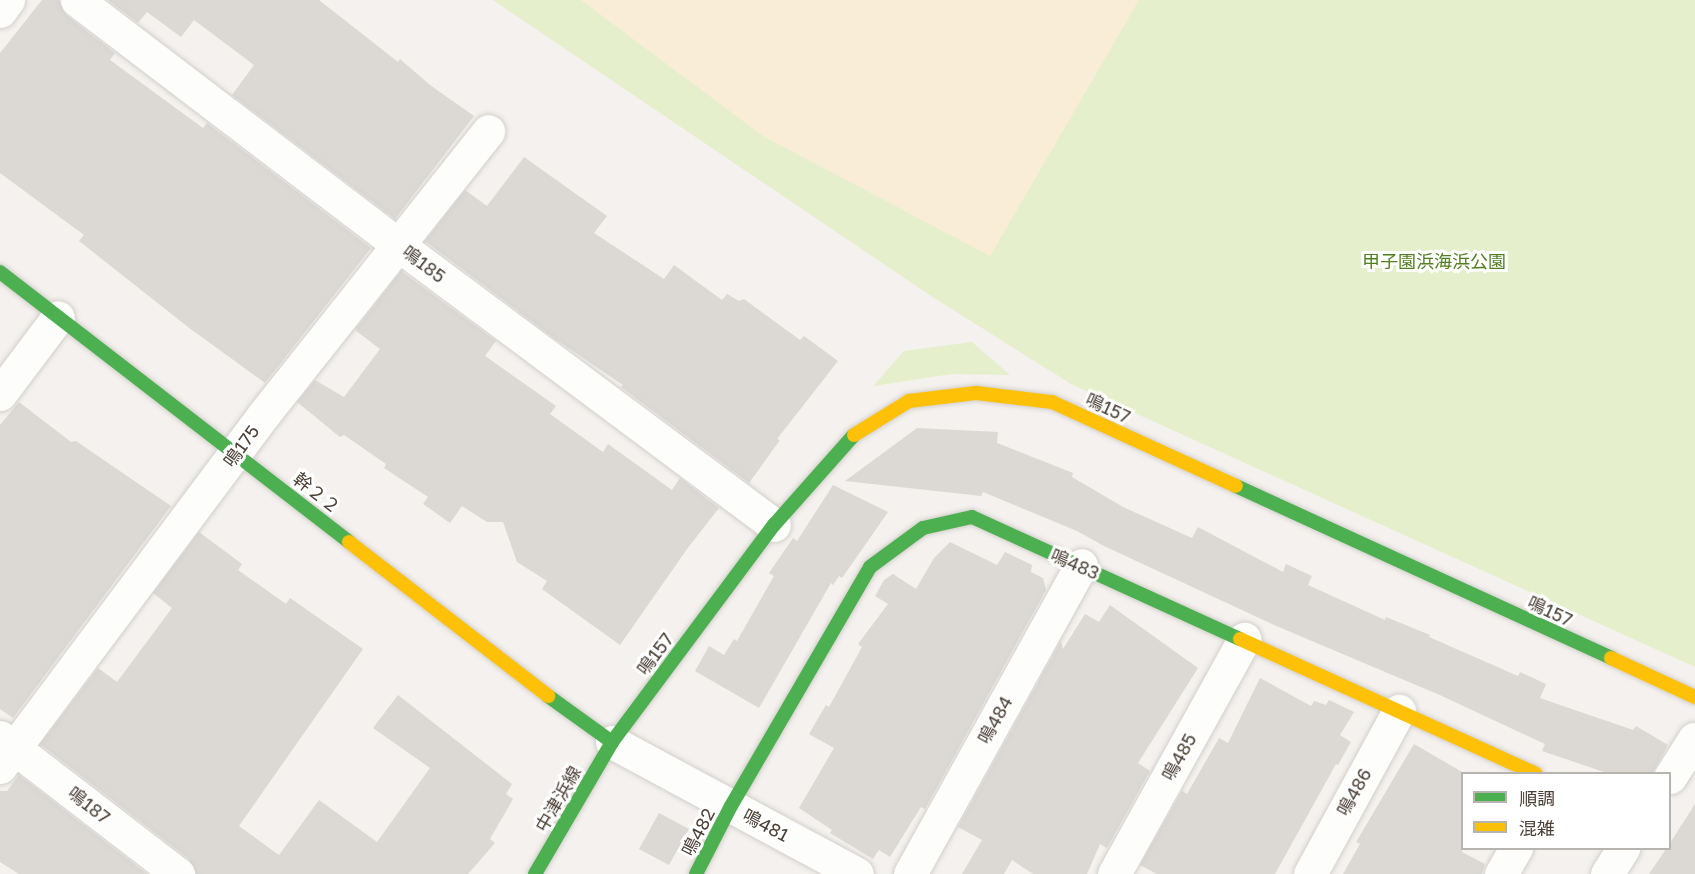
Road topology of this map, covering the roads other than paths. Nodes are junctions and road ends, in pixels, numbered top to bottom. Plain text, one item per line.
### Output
1 (8, 0) edge
2 (77, 0) edge
3 (0, 11) edge
4 (488, 131) dead end
5 (396, 244) junction
6 (0, 272) edge
7 (58, 317) junction
8 (0, 394) edge
9 (237, 454) junction
10 (774, 525) junction
11 (1081, 566) junction
12 (1244, 639) junction
13 (1695, 697) edge
14 (1399, 711) junction
15 (1694, 739) edge
16 (612, 742) junction
17 (5, 750) edge
18 (1532, 772) edge
19 (1671, 775) edge
20 (731, 806) junction
21 (1515, 850) edge
22 (1622, 850) edge
23 (178, 874) edge
24 (535, 874) edge
25 (696, 874) edge
26 (857, 874) edge
27 (910, 874) edge
28 (1114, 874) edge
29 (1310, 874) edge
30 (1501, 874) edge
31 (1607, 874) edge

1 - 3 street
2 - 5 street, 鳴185
4 - 5 street, 鳴175
5 - 9 street, 鳴175
5 - 10 street, 鳴185
6 - 7 street, 幹２２
7 - 8 street
7 - 9 street, 幹２２
9 - 16 street, 幹２２
9 - 17 street, 鳴175
10 - 13 street, 鳴157
10 - 16 street, 鳴157
11 - 12 street, 鳴483
11 - 20 street, 鳴483
11 - 27 street, 鳴484
12 - 14 street, 鳴483
12 - 28 street, 鳴485
14 - 18 street, 鳴483
14 - 29 street, 鳴486
15 - 19 street
16 - 20 street, 鳴481
16 - 24 street, 中津浜線
17 - 23 street, 鳴187
20 - 25 street, 鳴482
20 - 26 street, 鳴481
21 - 30 street
22 - 31 street

